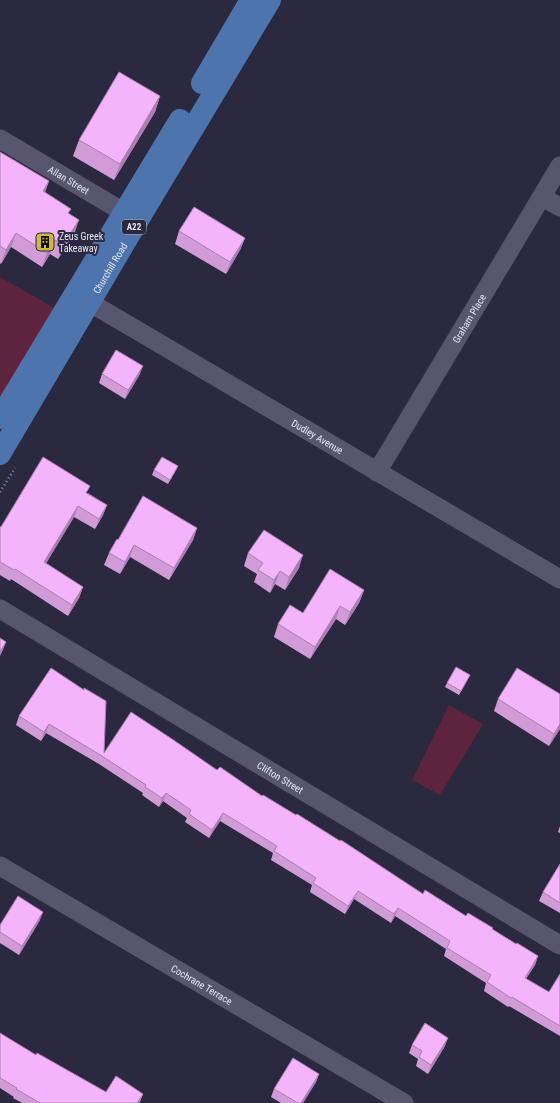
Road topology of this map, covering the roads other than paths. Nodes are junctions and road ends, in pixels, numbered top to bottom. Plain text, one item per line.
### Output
1 (251, 0) edge
2 (270, 0) edge
3 (0, 139) edge
4 (560, 166) edge
5 (542, 197) junction
6 (560, 208) edge
7 (131, 216) junction
8 (82, 298) junction
9 (0, 418) edge
10 (0, 454) edge
11 (378, 472) junction
12 (560, 579) edge
13 (0, 609) edge
14 (0, 866) edge
15 (560, 945) edge
16 (404, 1103) edge

1 - 7 main road, Churchill Road / A22
2 - 7 main road, Churchill Road / A22
3 - 7 street, Allan Street
4 - 5 street, Graham Place
5 - 6 street
5 - 11 street, Graham Place
7 - 8 main road, Churchill Road / A22
8 - 9 main road, Churchill Road / A22
8 - 10 main road, Churchill Road / A22
8 - 11 street, Dudley Avenue
11 - 12 street, Dudley Avenue
13 - 15 street, Clifton Street
14 - 16 street, Cochrane Terrace

